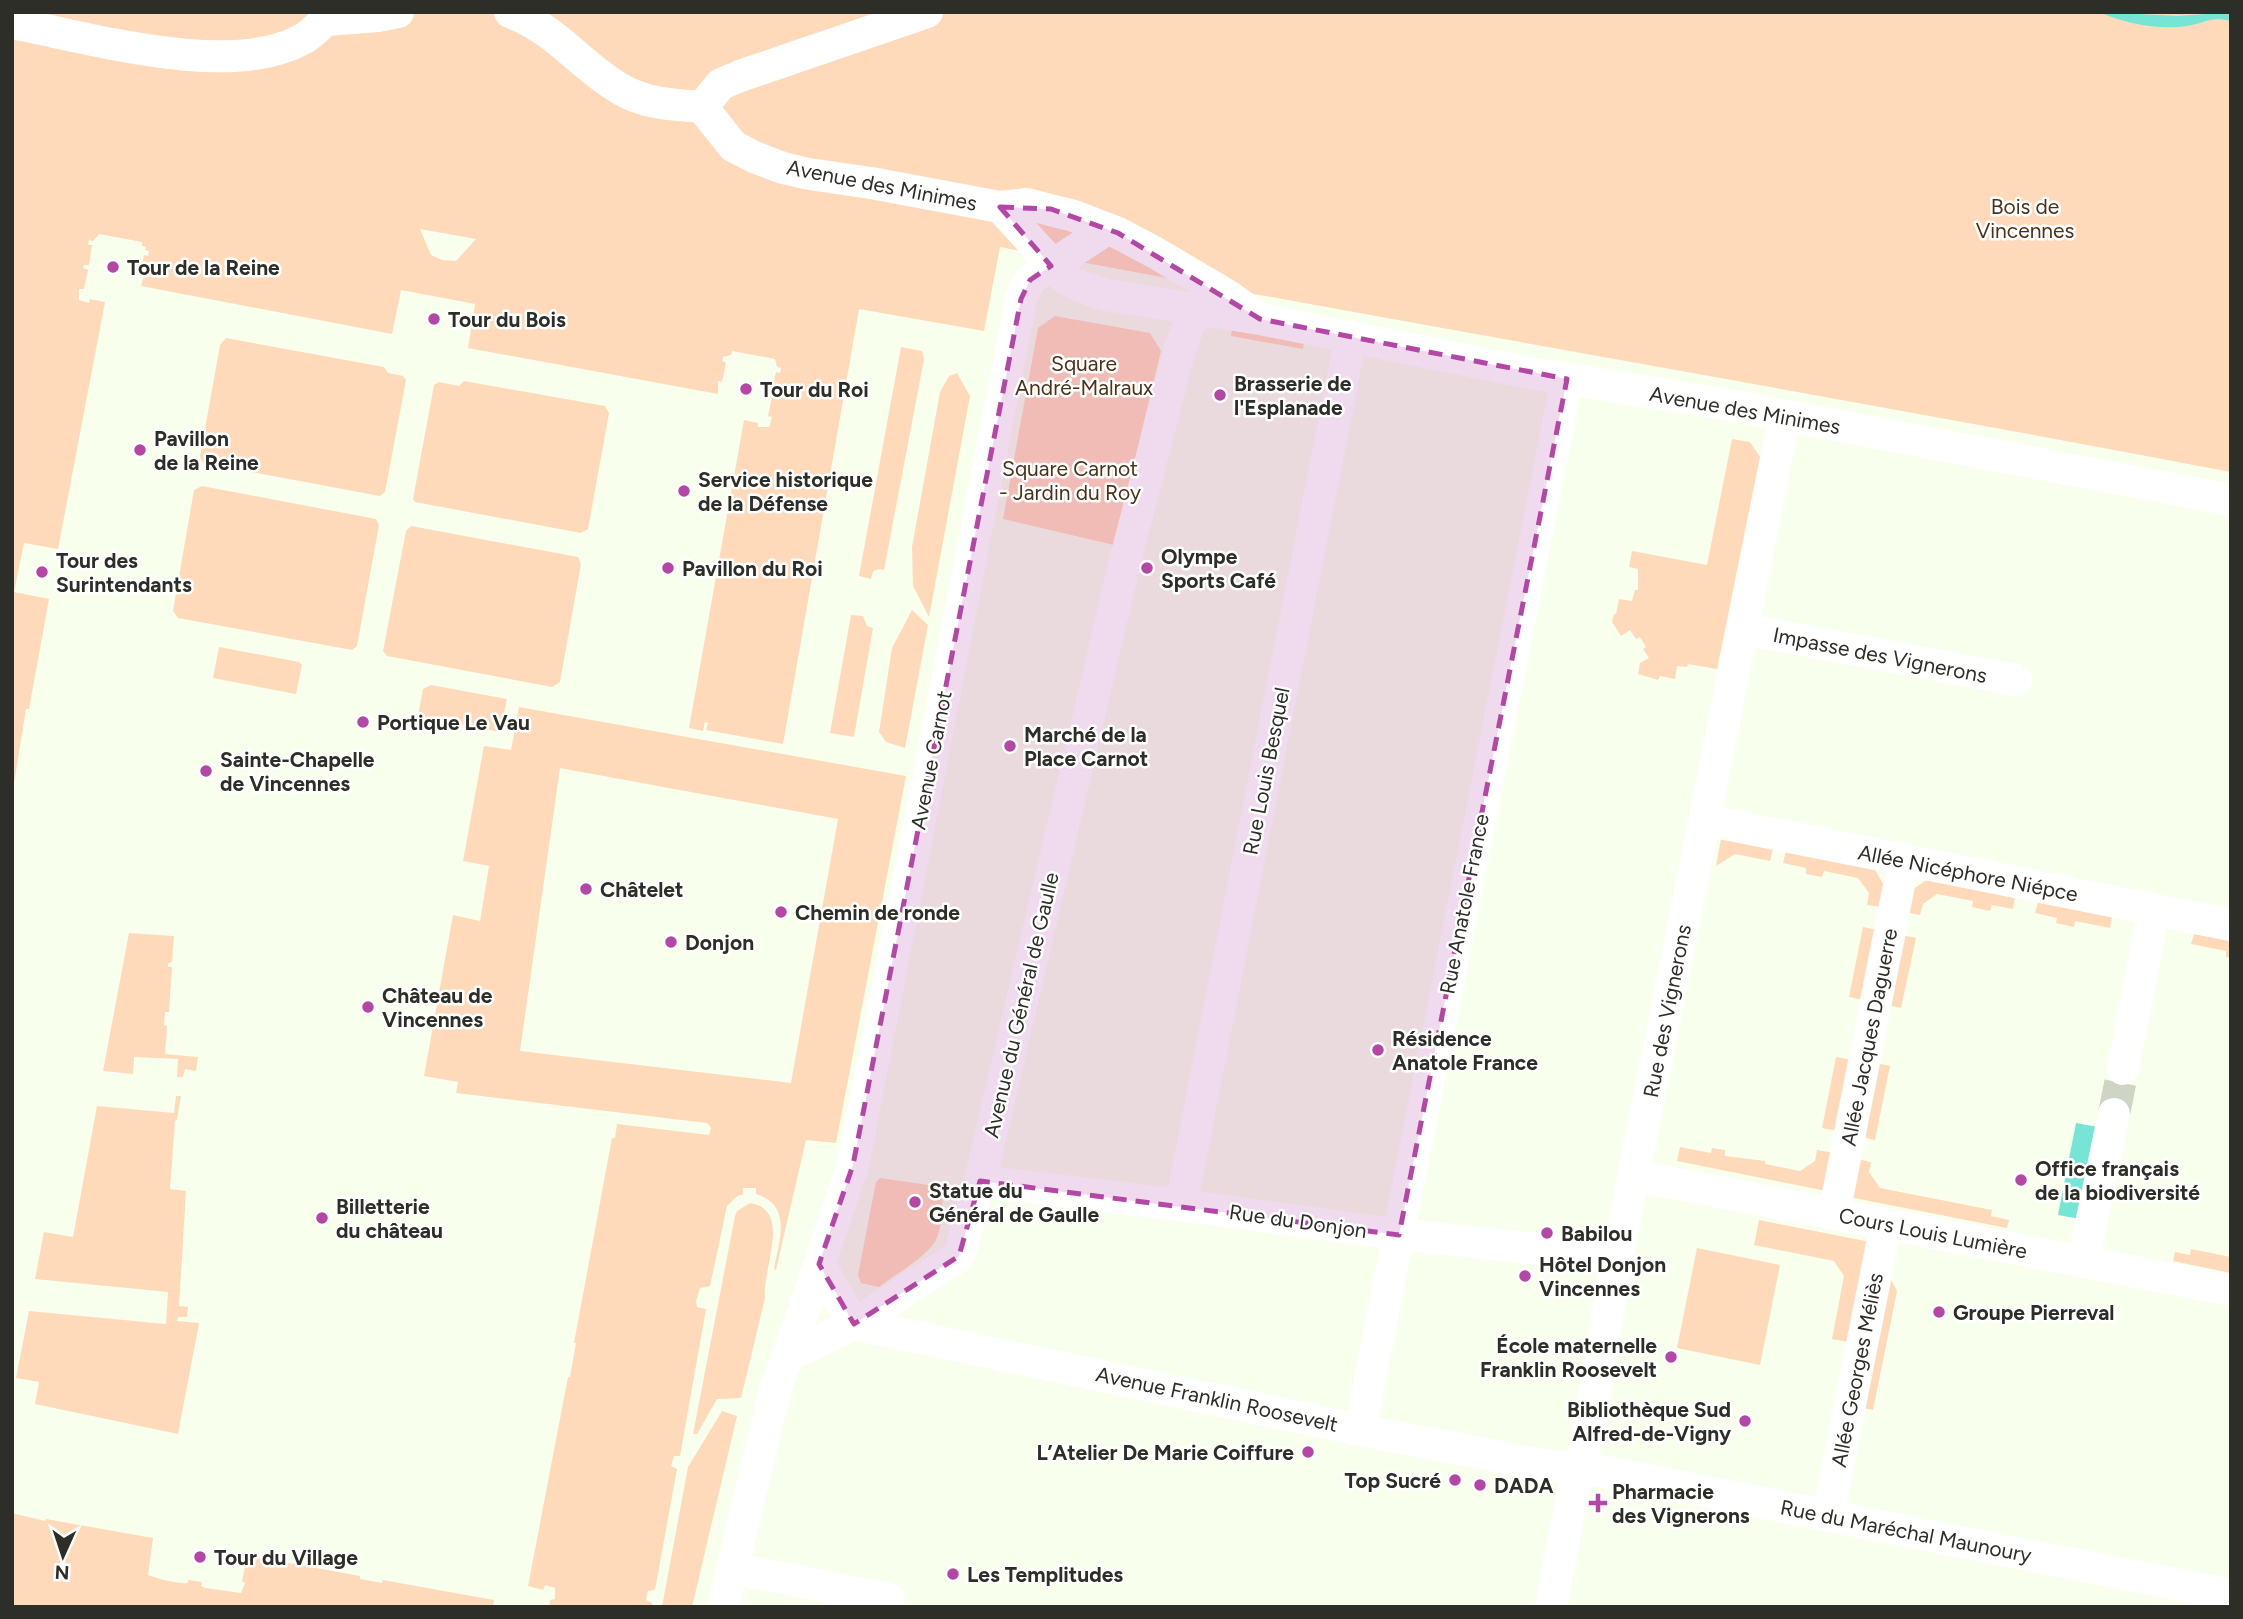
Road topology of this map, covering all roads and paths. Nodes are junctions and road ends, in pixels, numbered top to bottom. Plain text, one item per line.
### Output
1 (398, 12) edge
2 (510, 12) edge
3 (927, 12) edge
4 (324, 16) edge
5 (12, 23) edge
6 (702, 107) junction
7 (1000, 207) junction
8 (1107, 229) junction
9 (1051, 265) junction
10 (1195, 310) junction
11 (1260, 319) junction
12 (1350, 336) junction
13 (1567, 379) junction
14 (1785, 415) junction
15 (2231, 500) edge
16 (1743, 629) junction
17 (2016, 680) dead end
18 (1705, 820) junction
19 (1904, 860) junction
20 (2154, 910) junction
21 (2231, 925) edge
22 (2123, 1069) tunnel mouth
23 (2114, 1114) tunnel mouth
24 (1635, 1176) junction
25 (979, 1181) junction
26 (1181, 1205) junction
27 (1834, 1214) junction
28 (1886, 1224) junction
29 (1399, 1234) junction
30 (1617, 1258) junction
31 (2083, 1262) junction
32 (819, 1264) junction
33 (2231, 1290) edge
34 (855, 1324) junction
35 (788, 1356) junction
36 (1360, 1430) junction
37 (1581, 1468) junction
38 (1828, 1516) junction
39 (732, 1568) junction
40 (2231, 1595) edge
41 (889, 1599) dead end
42 (723, 1607) edge
43 (1551, 1607) edge

1 - 4 street
2 - 6 street
3 - 6 street
4 - 5 street
6 - 7 street, Avenue des Minimes
7 - 8 street, Avenue des Minimes
7 - 9 street, Avenue des Minimes
8 - 9 street, Avenue Carnot
8 - 11 street, Avenue des Minimes
9 - 10 street, Avenue des Minimes
9 - 32 street, Avenue Carnot
10 - 11 street, Avenue des Minimes
10 - 25 street, Avenue du Général de Gaulle
11 - 12 street, Avenue des Minimes
12 - 13 street, Avenue des Minimes
12 - 26 street, Rue Louis Besquel
13 - 14 street, Avenue des Minimes
13 - 29 street, Rue Anatole France
14 - 15 street, Avenue des Minimes
14 - 16 street, Rue des Vignerons
16 - 17 street, Impasse des Vignerons
16 - 18 street, Rue des Vignerons
18 - 19 street, Allée Nicéphore Niépce
18 - 24 street, Rue des Vignerons
19 - 20 street, Allée Nicéphore Niépce
19 - 27 street, Allée Jacques Daguerre
20 - 21 street, Allée Nicéphore Niépce
20 - 22 street
23 - 31 street
24 - 27 street, Cours Louis Lumière
24 - 30 street, Rue des Vignerons
25 - 26 street, Rue du Donjon
25 - 34 street, Avenue du Général de Gaulle
26 - 29 street, Rue du Donjon
27 - 28 street, Cours Louis Lumière
28 - 31 street, Cours Louis Lumière
28 - 38 street, Allée Georges Méliès
29 - 30 street, Rue du Donjon
29 - 36 street, Rue Anatole France
30 - 37 street, Rue des Vignerons
31 - 33 street, Cours Louis Lumière
32 - 34 street
32 - 35 street, Avenue Carnot
34 - 35 street, Avenue du Général de Gaulle
34 - 36 street, Avenue Franklin Roosevelt
35 - 39 street
36 - 37 street, Avenue Franklin Roosevelt
37 - 38 street, Rue du Maréchal Maunoury
37 - 43 street, Rue des Vignerons
38 - 40 street, Rue du Maréchal Maunoury
39 - 41 street
39 - 42 street

